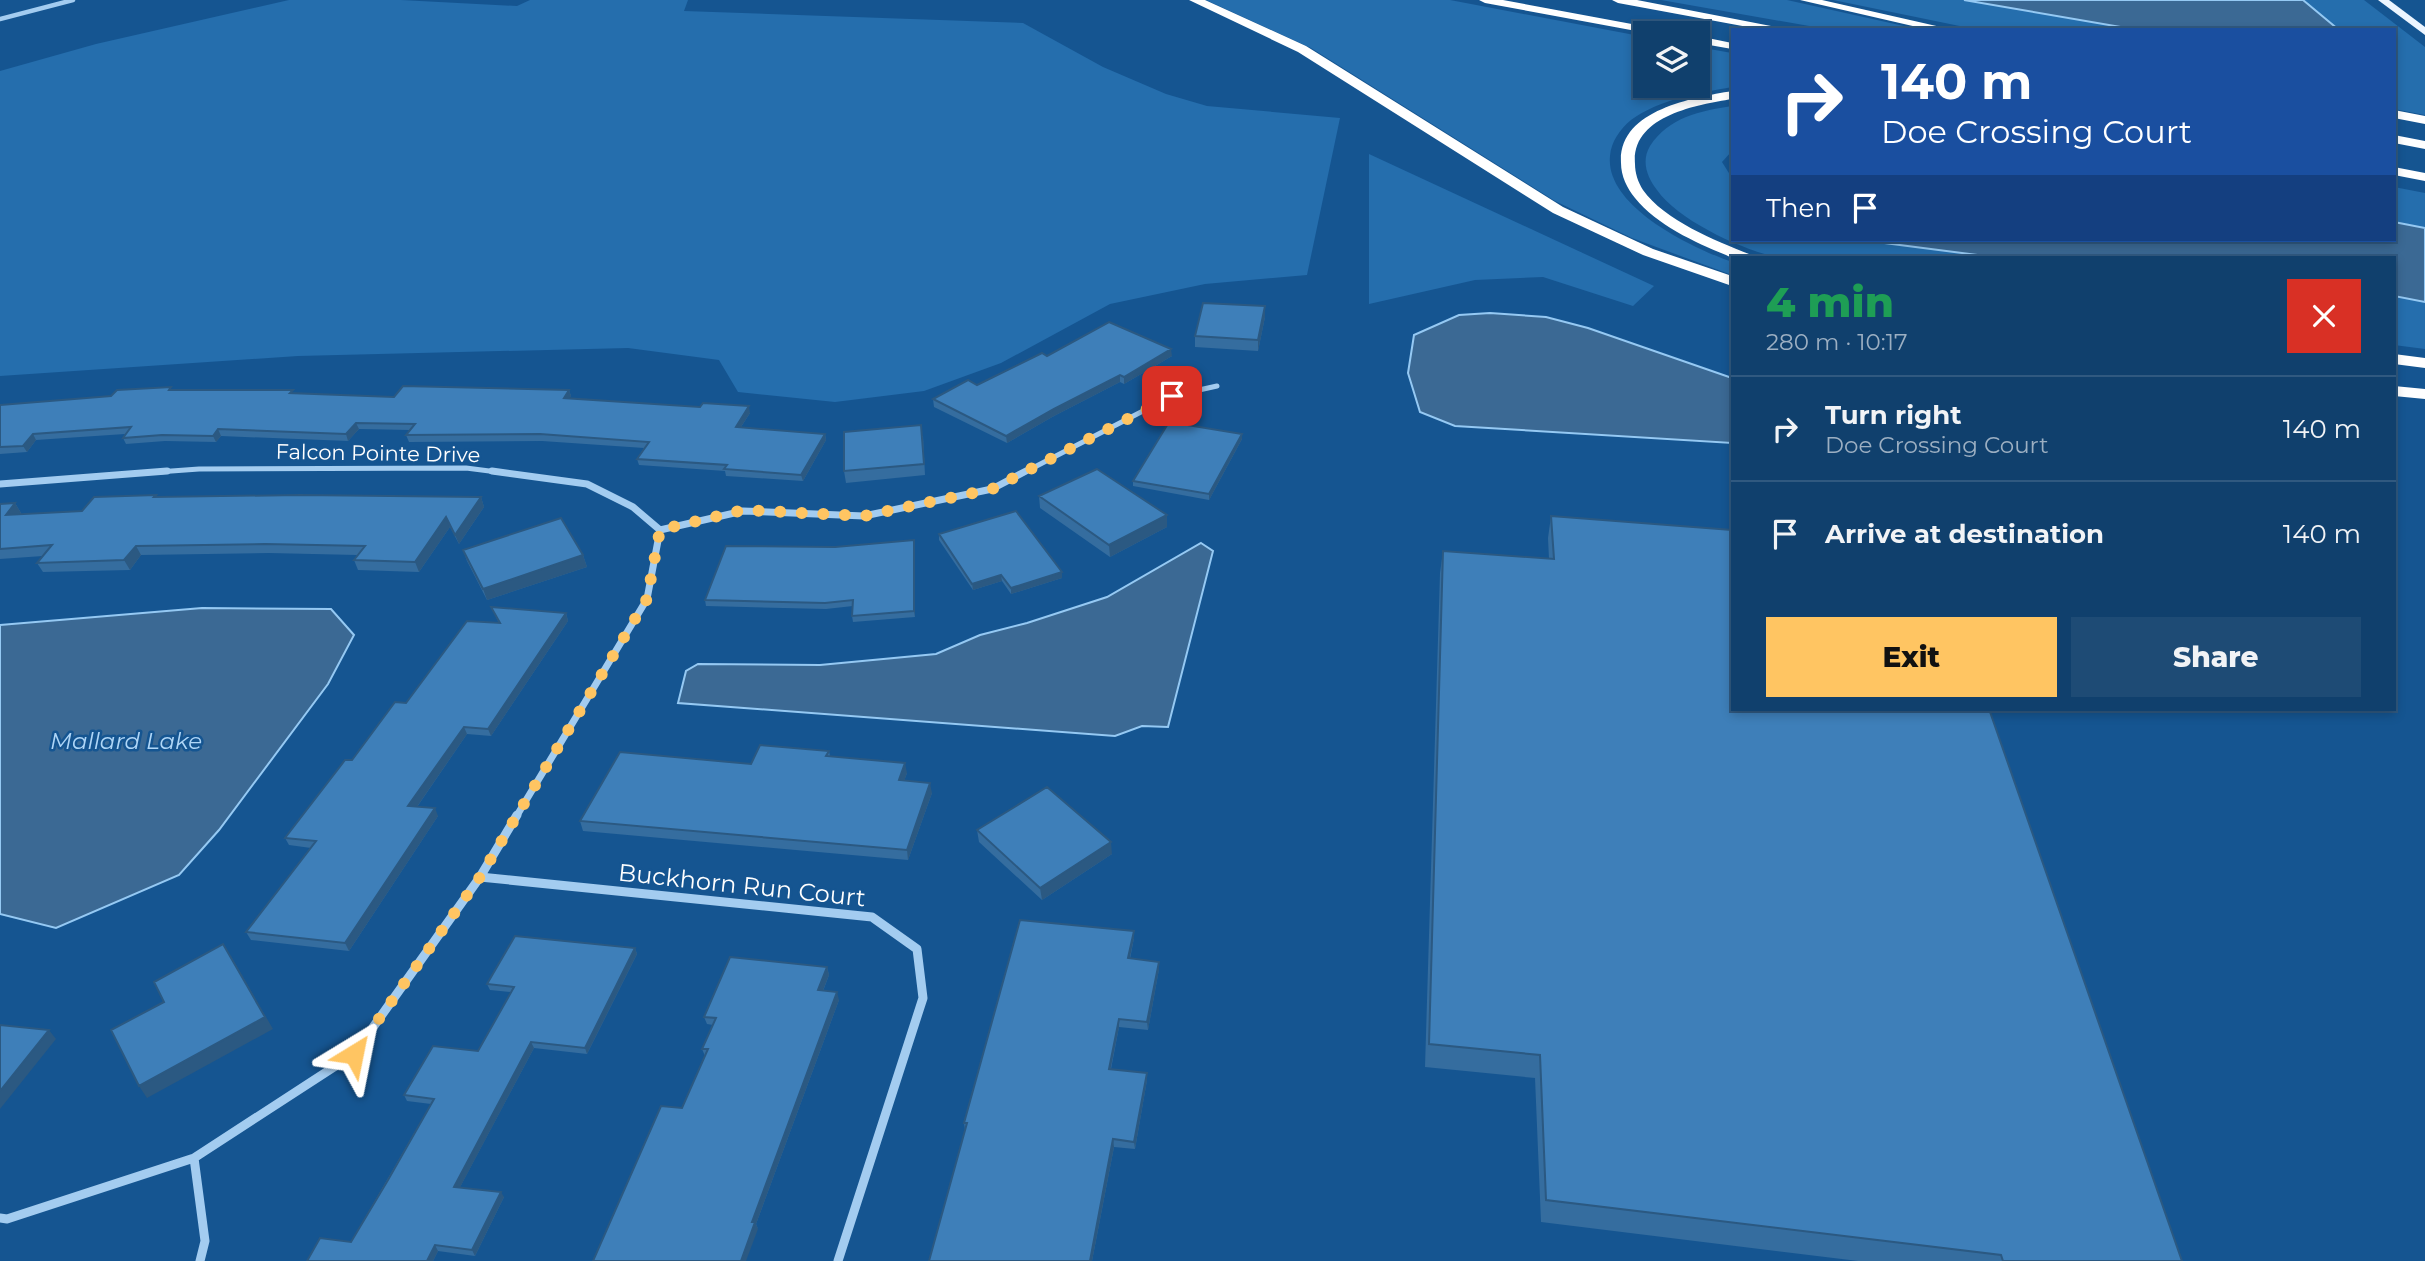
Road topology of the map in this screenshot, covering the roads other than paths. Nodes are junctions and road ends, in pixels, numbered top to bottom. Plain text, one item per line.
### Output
1 (73, 0) edge
2 (1195, 0) edge
3 (1485, 0) edge
4 (1618, 0) edge
5 (1805, 0) edge
6 (2383, 0) edge
7 (0, 19) edge
8 (1633, 27) edge
9 (1774, 28) edge
10 (1938, 28) edge
11 (2425, 32) edge
12 (1710, 42) edge
13 (1731, 46) edge
14 (1731, 95) edge
15 (2396, 114) edge
16 (2425, 120) edge
17 (2396, 139) edge
18 (2425, 145) edge
19 (2396, 172) edge
20 (2425, 178) edge
21 (1741, 256) edge
22 (1731, 281) edge
23 (2396, 359) edge
24 (2425, 363) edge
25 (1217, 386) dead end
26 (2396, 391) edge
27 (2425, 394) edge
28 (0, 484) edge
29 (660, 530) junction
30 (480, 877) junction
31 (194, 1158) junction
32 (0, 1218) edge
33 (200, 1261) edge
34 (838, 1261) edge

1 - 7 street
2 - 22 highway
3 - 8 highway
4 - 9 highway
5 - 10 highway
6 - 11 main road
12 - 13 highway
14 - 21 highway
15 - 16 highway
17 - 18 highway
19 - 20 highway
23 - 24 highway
25 - 29 street
26 - 27 highway
28 - 29 street, Falcon Pointe Drive
29 - 30 street
30 - 31 street
30 - 34 street, Buckhorn Run Court
31 - 32 street
31 - 33 street

